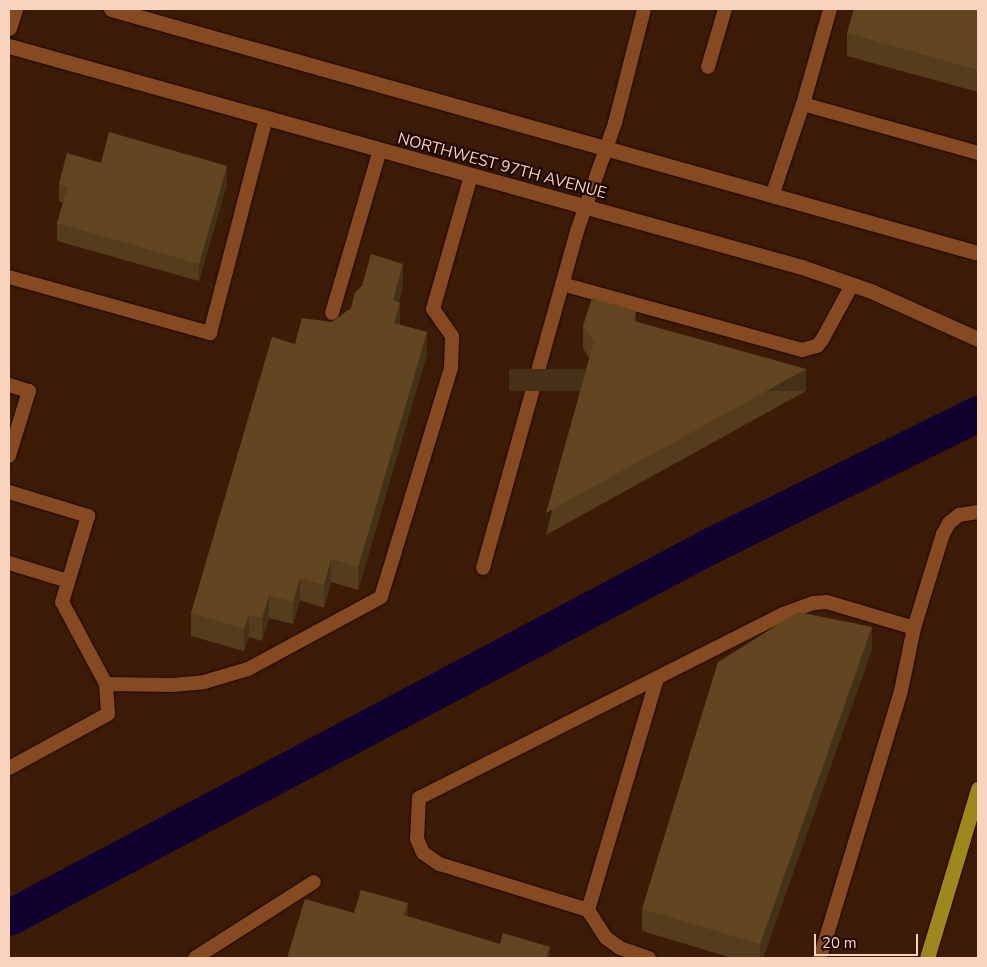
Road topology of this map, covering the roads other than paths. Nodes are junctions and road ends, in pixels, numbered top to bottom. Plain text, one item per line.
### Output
1 (15, 9) edge
2 (111, 9) edge
3 (644, 9) edge
4 (725, 9) edge
5 (830, 9) edge
6 (9, 28) edge
7 (9, 46) edge
8 (708, 66) dead end
9 (803, 104) junction
10 (266, 118) junction
11 (606, 147) junction
12 (380, 150) junction
13 (978, 153) edge
14 (471, 176) junction
15 (773, 193) junction
16 (585, 206) junction
17 (978, 253) edge
18 (9, 277) edge
19 (562, 284) junction
20 (852, 284) junction
21 (332, 313) dead end
22 (978, 339) edge
23 (9, 385) edge
24 (9, 456) edge
25 (9, 492) edge
26 (978, 512) edge
27 (9, 563) edge
28 (484, 568) dead end
29 (68, 581) junction
30 (914, 628) junction
31 (658, 678) junction
32 (106, 684) junction
33 (9, 768) edge
34 (978, 789) edge
35 (314, 882) dead end
36 (588, 910) junction
37 (195, 958) edge
38 (649, 958) edge
39 (820, 958) edge
40 (927, 958) edge

1 - 6 street
2 - 11 street
3 - 11 lane
4 - 8 lane
5 - 9 lane
7 - 10 street, NORTHWEST 97TH AVENUE
9 - 13 lane
9 - 15 lane
10 - 12 street, NORTHWEST 97TH AVENUE
10 - 18 lane
11 - 15 street
11 - 16 lane
12 - 14 street, NORTHWEST 97TH AVENUE
12 - 21 lane
14 - 16 street, NORTHWEST 97TH AVENUE
14 - 32 lane
15 - 17 street
16 - 19 lane
16 - 20 street, NORTHWEST 97TH AVENUE
19 - 20 lane
19 - 28 lane
20 - 22 street, NORTHWEST 97TH AVENUE
23 - 24 lane
25 - 29 lane
26 - 30 lane
27 - 29 lane
29 - 32 lane
30 - 31 lane
30 - 39 lane
31 - 36 lane
31 - 36 lane
32 - 33 lane
34 - 40 main road
35 - 37 lane
36 - 38 lane

